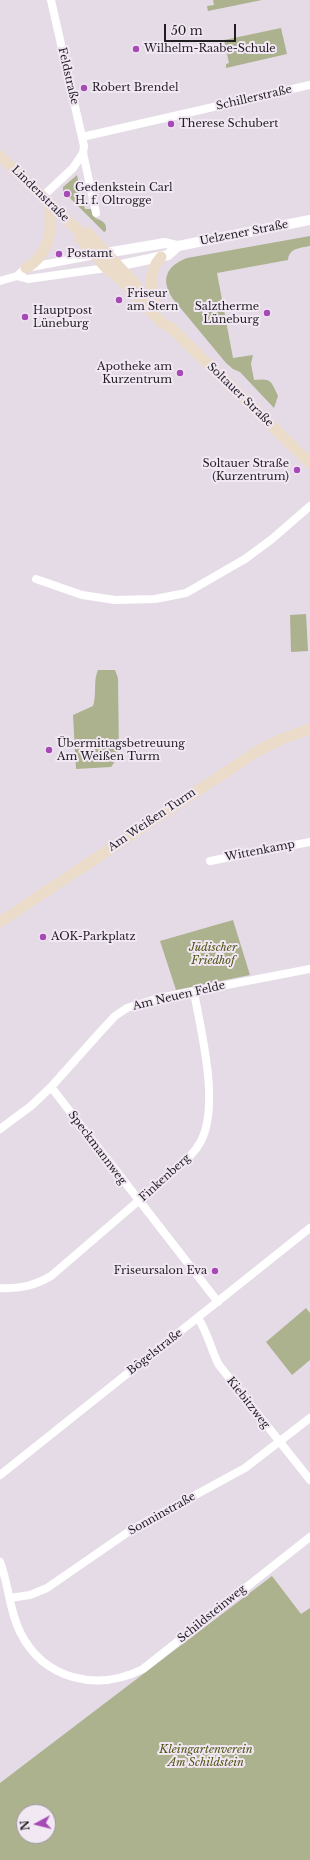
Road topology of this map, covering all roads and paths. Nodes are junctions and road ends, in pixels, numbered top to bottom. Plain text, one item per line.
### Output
1 (51, 0) edge
2 (310, 86) edge
3 (82, 137) junction
4 (83, 153) junction
5 (0, 156) edge
6 (46, 199) junction
7 (96, 213) dead end
8 (310, 220) edge
9 (81, 233) junction
10 (178, 246) junction
11 (107, 253) junction
12 (95, 255) junction
13 (161, 257) junction
14 (118, 266) junction
15 (26, 268) junction
16 (106, 268) junction
17 (17, 276) junction
18 (0, 281) edge
19 (156, 306) junction
20 (169, 326) junction
21 (310, 463) edge
22 (310, 506) edge
23 (36, 579) dead end
24 (310, 729) edge
25 (310, 842) edge
26 (210, 861) dead end
27 (0, 922) edge
28 (310, 969) edge
29 (194, 992) junction
30 (51, 1087) junction
31 (0, 1129) edge
32 (138, 1202) junction
33 (310, 1228) edge
34 (0, 1288) edge
35 (218, 1302) junction
36 (198, 1318) junction
37 (310, 1418) edge
38 (279, 1442) junction
39 (0, 1475) edge
40 (310, 1480) edge
41 (310, 1537) edge
42 (0, 1562) edge
43 (10, 1598) junction

1 - 3 street, Feldstraße
2 - 3 street, Schillerstraße
3 - 4 street, Feldstraße
4 - 6 street
4 - 7 street, Feldstraße
5 - 6 main road, Lindenstraße
6 - 9 main road, Lindenstraße
6 - 15 main road
8 - 10 street, Uelzener Straße
9 - 11 main road, Lindenstraße
9 - 12 main road, Lindenstraße
10 - 11 street, Uelzener Straße
10 - 13 street, Uelzener Straße
11 - 12 street, Uelzener Straße
11 - 14 main road, Lindenstraße
12 - 15 street
12 - 16 main road, Lindenstraße
13 - 14 street, Uelzener Straße
13 - 19 main road
14 - 16 street, Uelzener Straße
14 - 19 main road, Soltauer Straße
15 - 17 street
16 - 17 street
16 - 20 main road, Soltauer Straße
17 - 18 street
19 - 20 main road, Soltauer Straße
20 - 21 main road, Soltauer Straße
22 - 23 street
24 - 27 main road, Am Weißen Turm
25 - 26 street, Wittenkamp
28 - 29 street, Am Neuen Felde
29 - 30 street, Am Neuen Felde
29 - 32 street, Finkenberg
30 - 31 street, Am Neuen Felde
30 - 32 street, Speckmannweg
32 - 34 street, Finkenberg
32 - 35 street, Speckmannweg
33 - 35 street, Bögelstraße
35 - 36 street, Bögelstraße
36 - 38 street, Kiebitzweg
36 - 39 street, Bögelstraße
37 - 38 street, Sonninstraße
38 - 40 street, Kiebitzweg
38 - 43 street, Sonninstraße
41 - 43 street, Schildsteinweg
42 - 43 street, Schildsteinweg

